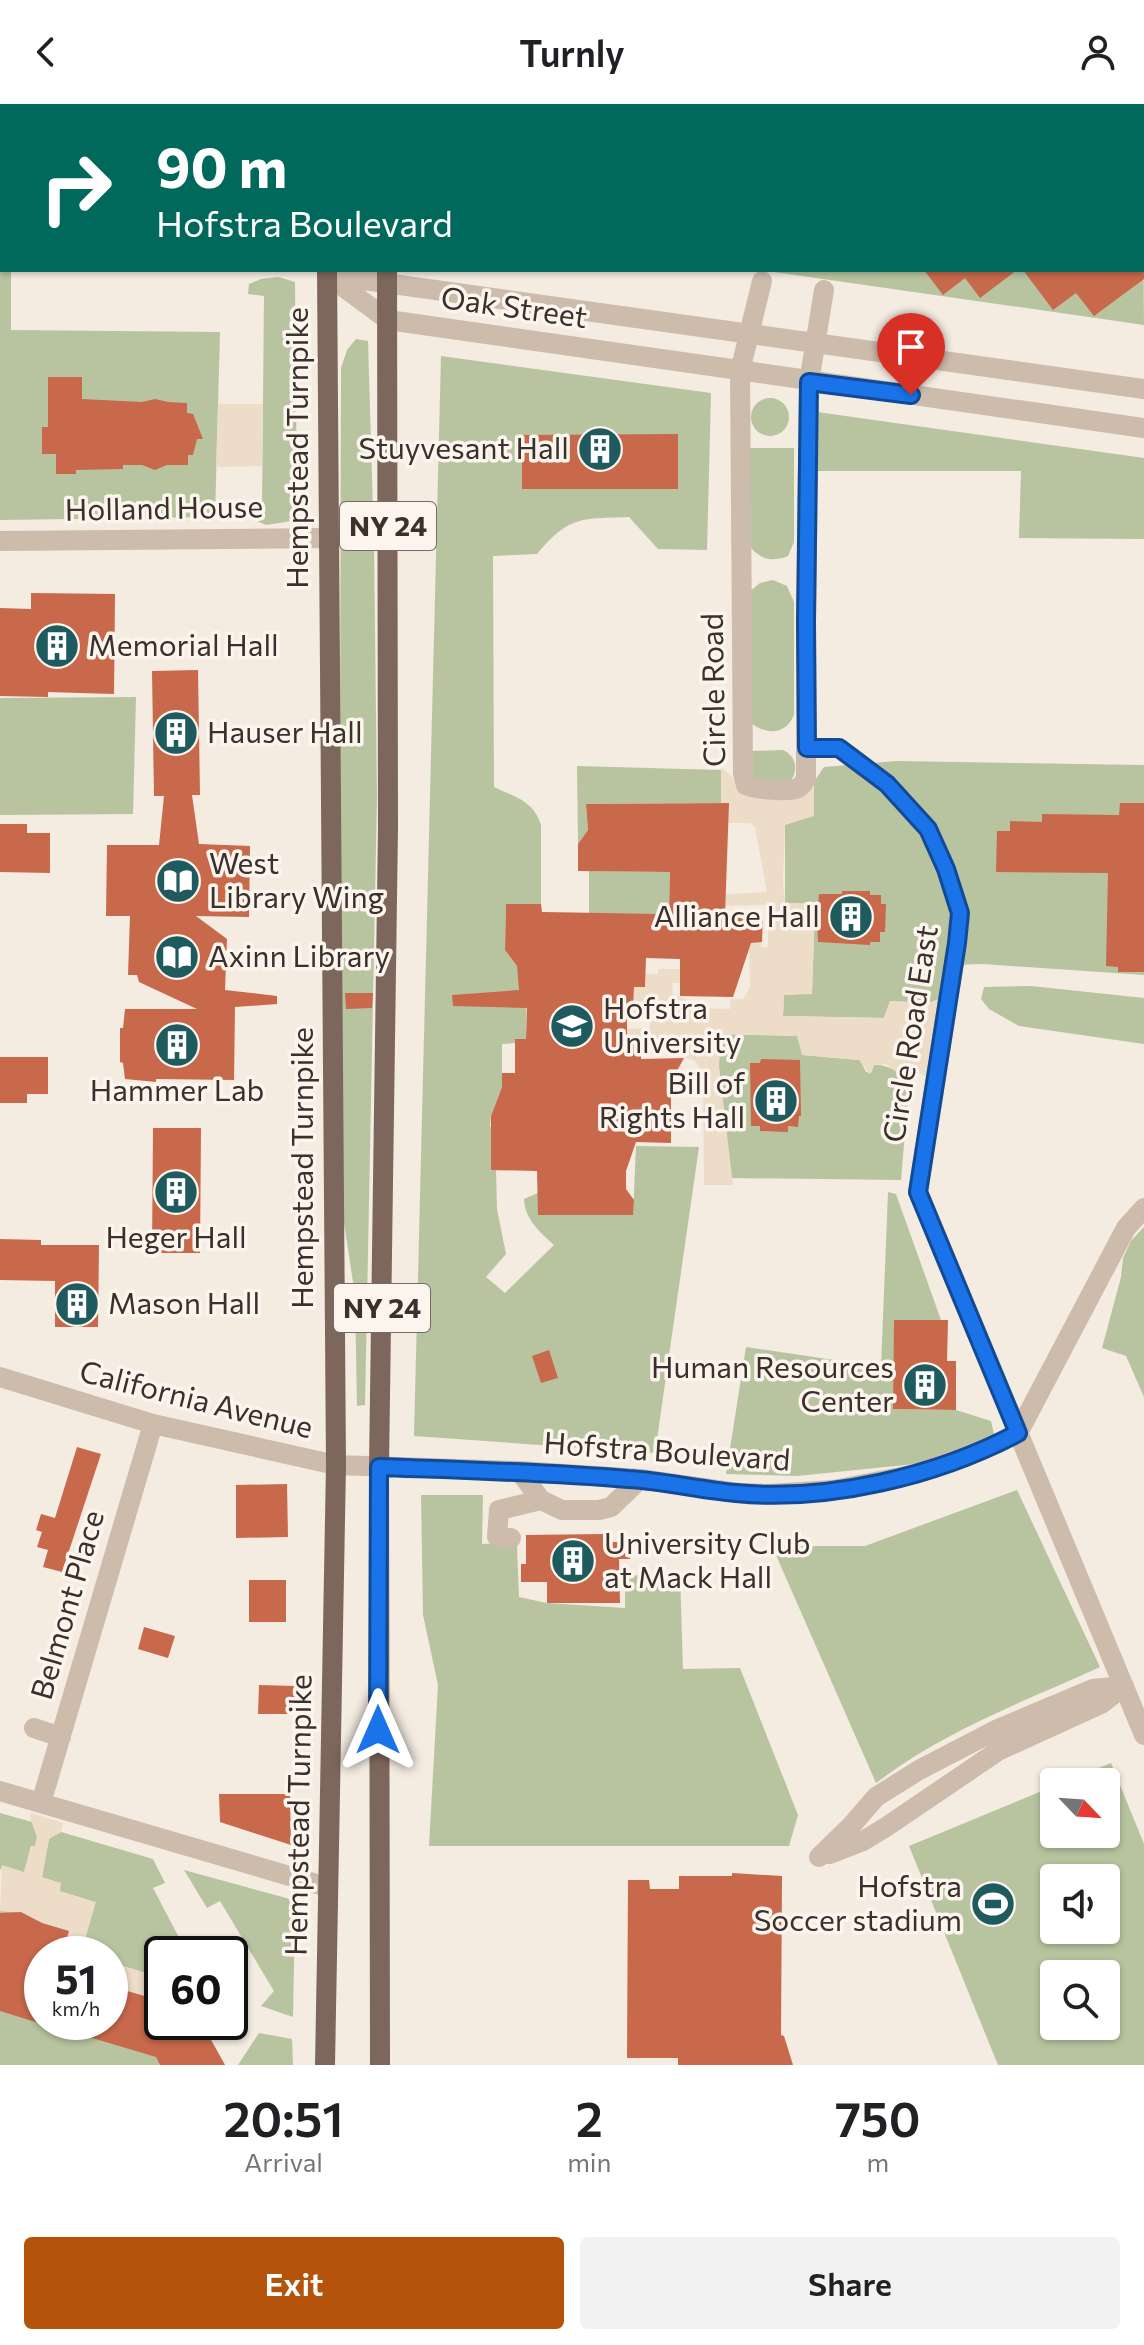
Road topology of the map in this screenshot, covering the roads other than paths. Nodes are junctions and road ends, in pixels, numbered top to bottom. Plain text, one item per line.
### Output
1 (327, 272) edge
2 (387, 276) edge
3 (762, 281) dead end
4 (824, 290) dead end
5 (388, 320) junction
6 (749, 334) junction
7 (816, 343) junction
8 (740, 371) junction
9 (809, 382) junction
10 (1144, 389) edge
11 (1144, 428) edge
12 (328, 538) junction
13 (0, 541) edge
14 (807, 748) junction
15 (1144, 1208) edge
16 (0, 1377) edge
17 (153, 1424) junction
18 (1018, 1433) junction
19 (336, 1465) junction
20 (379, 1467) junction
21 (519, 1471) junction
22 (640, 1479) junction
23 (541, 1500) junction
24 (511, 1538) dead end
25 (1124, 1686) junction
26 (34, 1728) dead end
27 (1144, 1735) edge
28 (61, 1737) junction
29 (915, 1773) junction
30 (0, 1791) edge
31 (931, 1795) junction
32 (874, 1800) junction
33 (41, 1803) junction
34 (886, 1827) junction
35 (327, 1887) junction
36 (325, 2065) edge
37 (380, 2065) edge

1 - 2 street, Oak Street
1 - 5 street, Oak Street
1 - 12 main road, Hempstead Turnpike / NY 24
2 - 5 main road, NY 24
2 - 6 street, Oak Street
3 - 6 street
4 - 7 street, Circle Road
5 - 8 street, Oak Street
5 - 20 main road, NY 24
6 - 7 street, Oak Street
6 - 8 street
7 - 9 street, Circle Road
7 - 10 street, Oak Street
8 - 9 street, Oak Street
8 - 14 street, Circle Road
9 - 11 street, Oak Street
9 - 14 street, Circle Road
12 - 13 street, Holland House
12 - 19 main road, Hempstead Turnpike / NY 24
14 - 18 street, Circle Road East
15 - 18 street
16 - 17 street, California Avenue
17 - 19 street, California Avenue
17 - 28 street, Belmont Place
18 - 22 street, Hofstra Boulevard
18 - 25 street, Circle Road East
19 - 20 street, California Avenue
19 - 35 main road, Hempstead Turnpike / NY 24
20 - 21 street, Hofstra Boulevard
20 - 37 main road, NY 24
21 - 22 street, Hofstra Boulevard
21 - 23 street
22 - 23 street
23 - 24 street
25 - 27 street, Circle Road East
25 - 29 street
25 - 31 street
26 - 28 street
28 - 33 street, Belmont Place
29 - 31 street
29 - 32 street
30 - 33 street
31 - 34 street
32 - 34 street
32 - 34 street
33 - 35 street
35 - 36 main road, Hempstead Turnpike / NY 24

